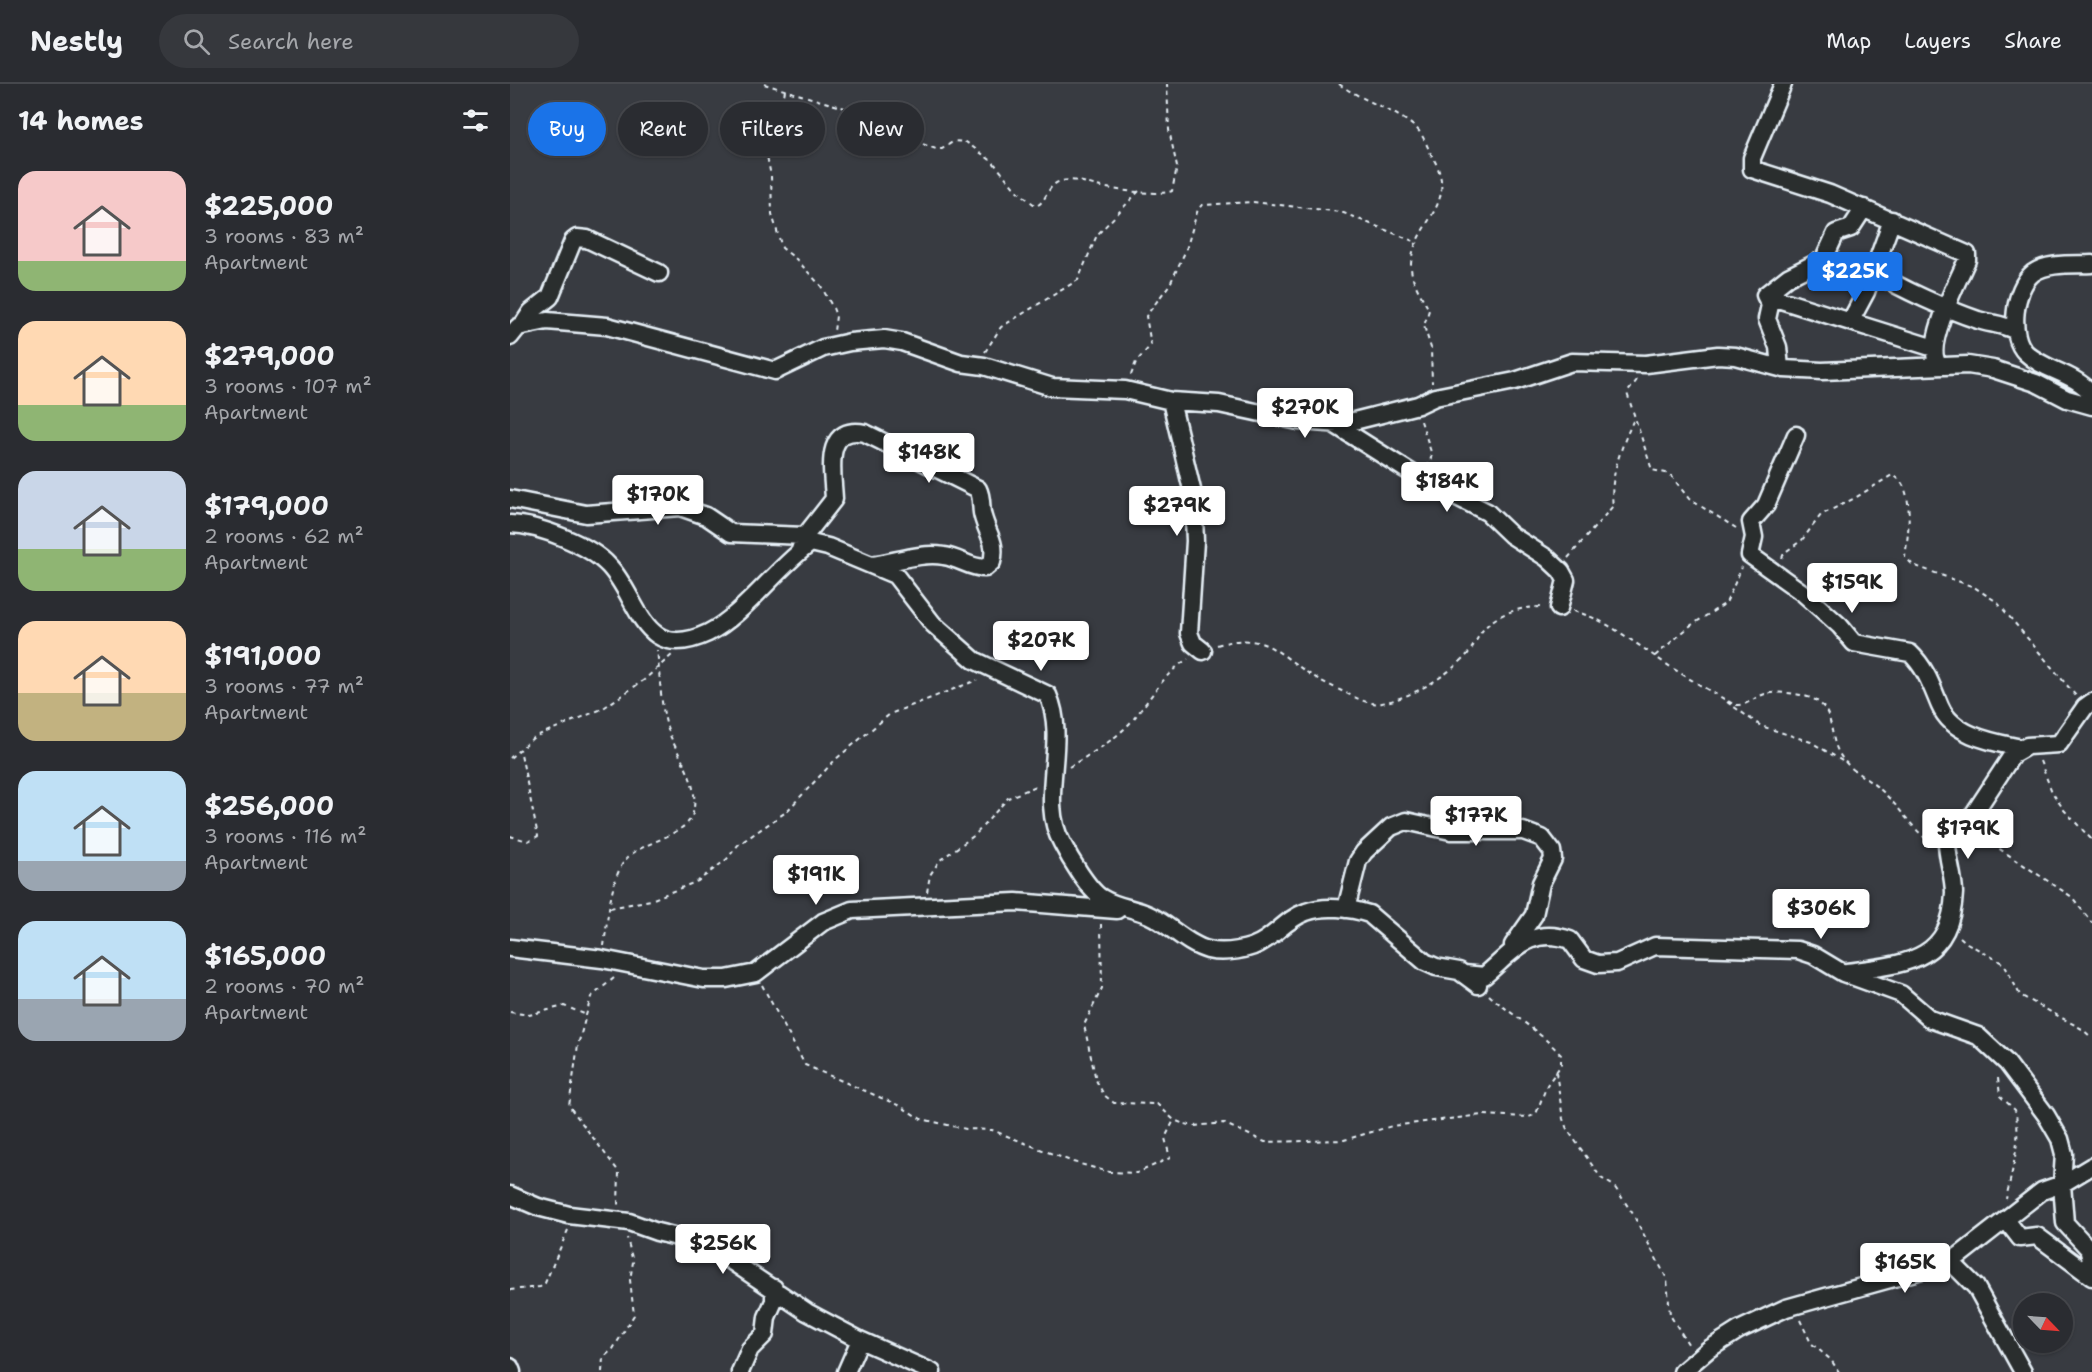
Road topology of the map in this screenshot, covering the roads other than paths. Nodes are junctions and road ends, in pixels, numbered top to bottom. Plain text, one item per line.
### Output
1 (1783, 84) edge
2 (1864, 208) junction
3 (1892, 220) junction
4 (2092, 264) edge
5 (1874, 272) junction
6 (659, 273) dead end
7 (1765, 295) junction
8 (1946, 307) junction
9 (1851, 320) junction
10 (515, 328) edge
11 (2014, 330) junction
12 (1934, 348) junction
13 (1939, 364) junction
14 (1780, 368) junction
15 (2092, 393) edge
16 (1171, 401) junction
17 (2092, 406) edge
18 (1334, 424) junction
19 (1796, 435) dead end
20 (510, 499) edge
21 (510, 524) edge
22 (803, 544) junction
23 (870, 565) junction
24 (1559, 608) road end
25 (1203, 651) road end
26 (2089, 705) edge
27 (2028, 747) junction
28 (1346, 909) junction
29 (1139, 910) junction
30 (510, 948) edge
31 (1507, 955) junction
32 (1843, 973) junction
33 (1463, 974) junction
34 (1478, 985) road end
35 (2092, 1166) edge
36 (2062, 1184) junction
37 (510, 1195) edge
38 (2006, 1211) junction
39 (1951, 1262) junction
40 (2092, 1264) edge
41 (2092, 1276) edge
42 (774, 1288) junction
43 (860, 1340) junction
44 (510, 1367) edge
45 (512, 1372) edge
46 (740, 1372) edge
47 (846, 1372) edge
48 (932, 1372) edge
49 (1682, 1372) edge
50 (2023, 1372) edge

1 - 2 street
2 - 3 street
2 - 7 street
3 - 5 street
3 - 8 street
4 - 11 street
5 - 8 street
5 - 9 street
6 - 10 street
7 - 9 street
7 - 14 street
8 - 11 street
8 - 12 street
9 - 12 street
10 - 16 street
11 - 15 street
12 - 13 street
13 - 14 street
13 - 17 street
14 - 18 street
16 - 18 street
16 - 25 street
18 - 24 street
19 - 27 street
20 - 22 street
21 - 22 street
22 - 23 street
22 - 23 street
23 - 29 street
26 - 27 street
27 - 32 street
28 - 29 street
28 - 31 street
28 - 33 street
29 - 30 street
31 - 32 street
31 - 33 street
32 - 36 street
33 - 34 street
35 - 36 street
36 - 38 street
36 - 40 street
37 - 42 street
38 - 39 street
38 - 41 street
39 - 49 street
39 - 50 street
42 - 43 street
42 - 46 street
43 - 47 street
43 - 48 street
44 - 45 street

